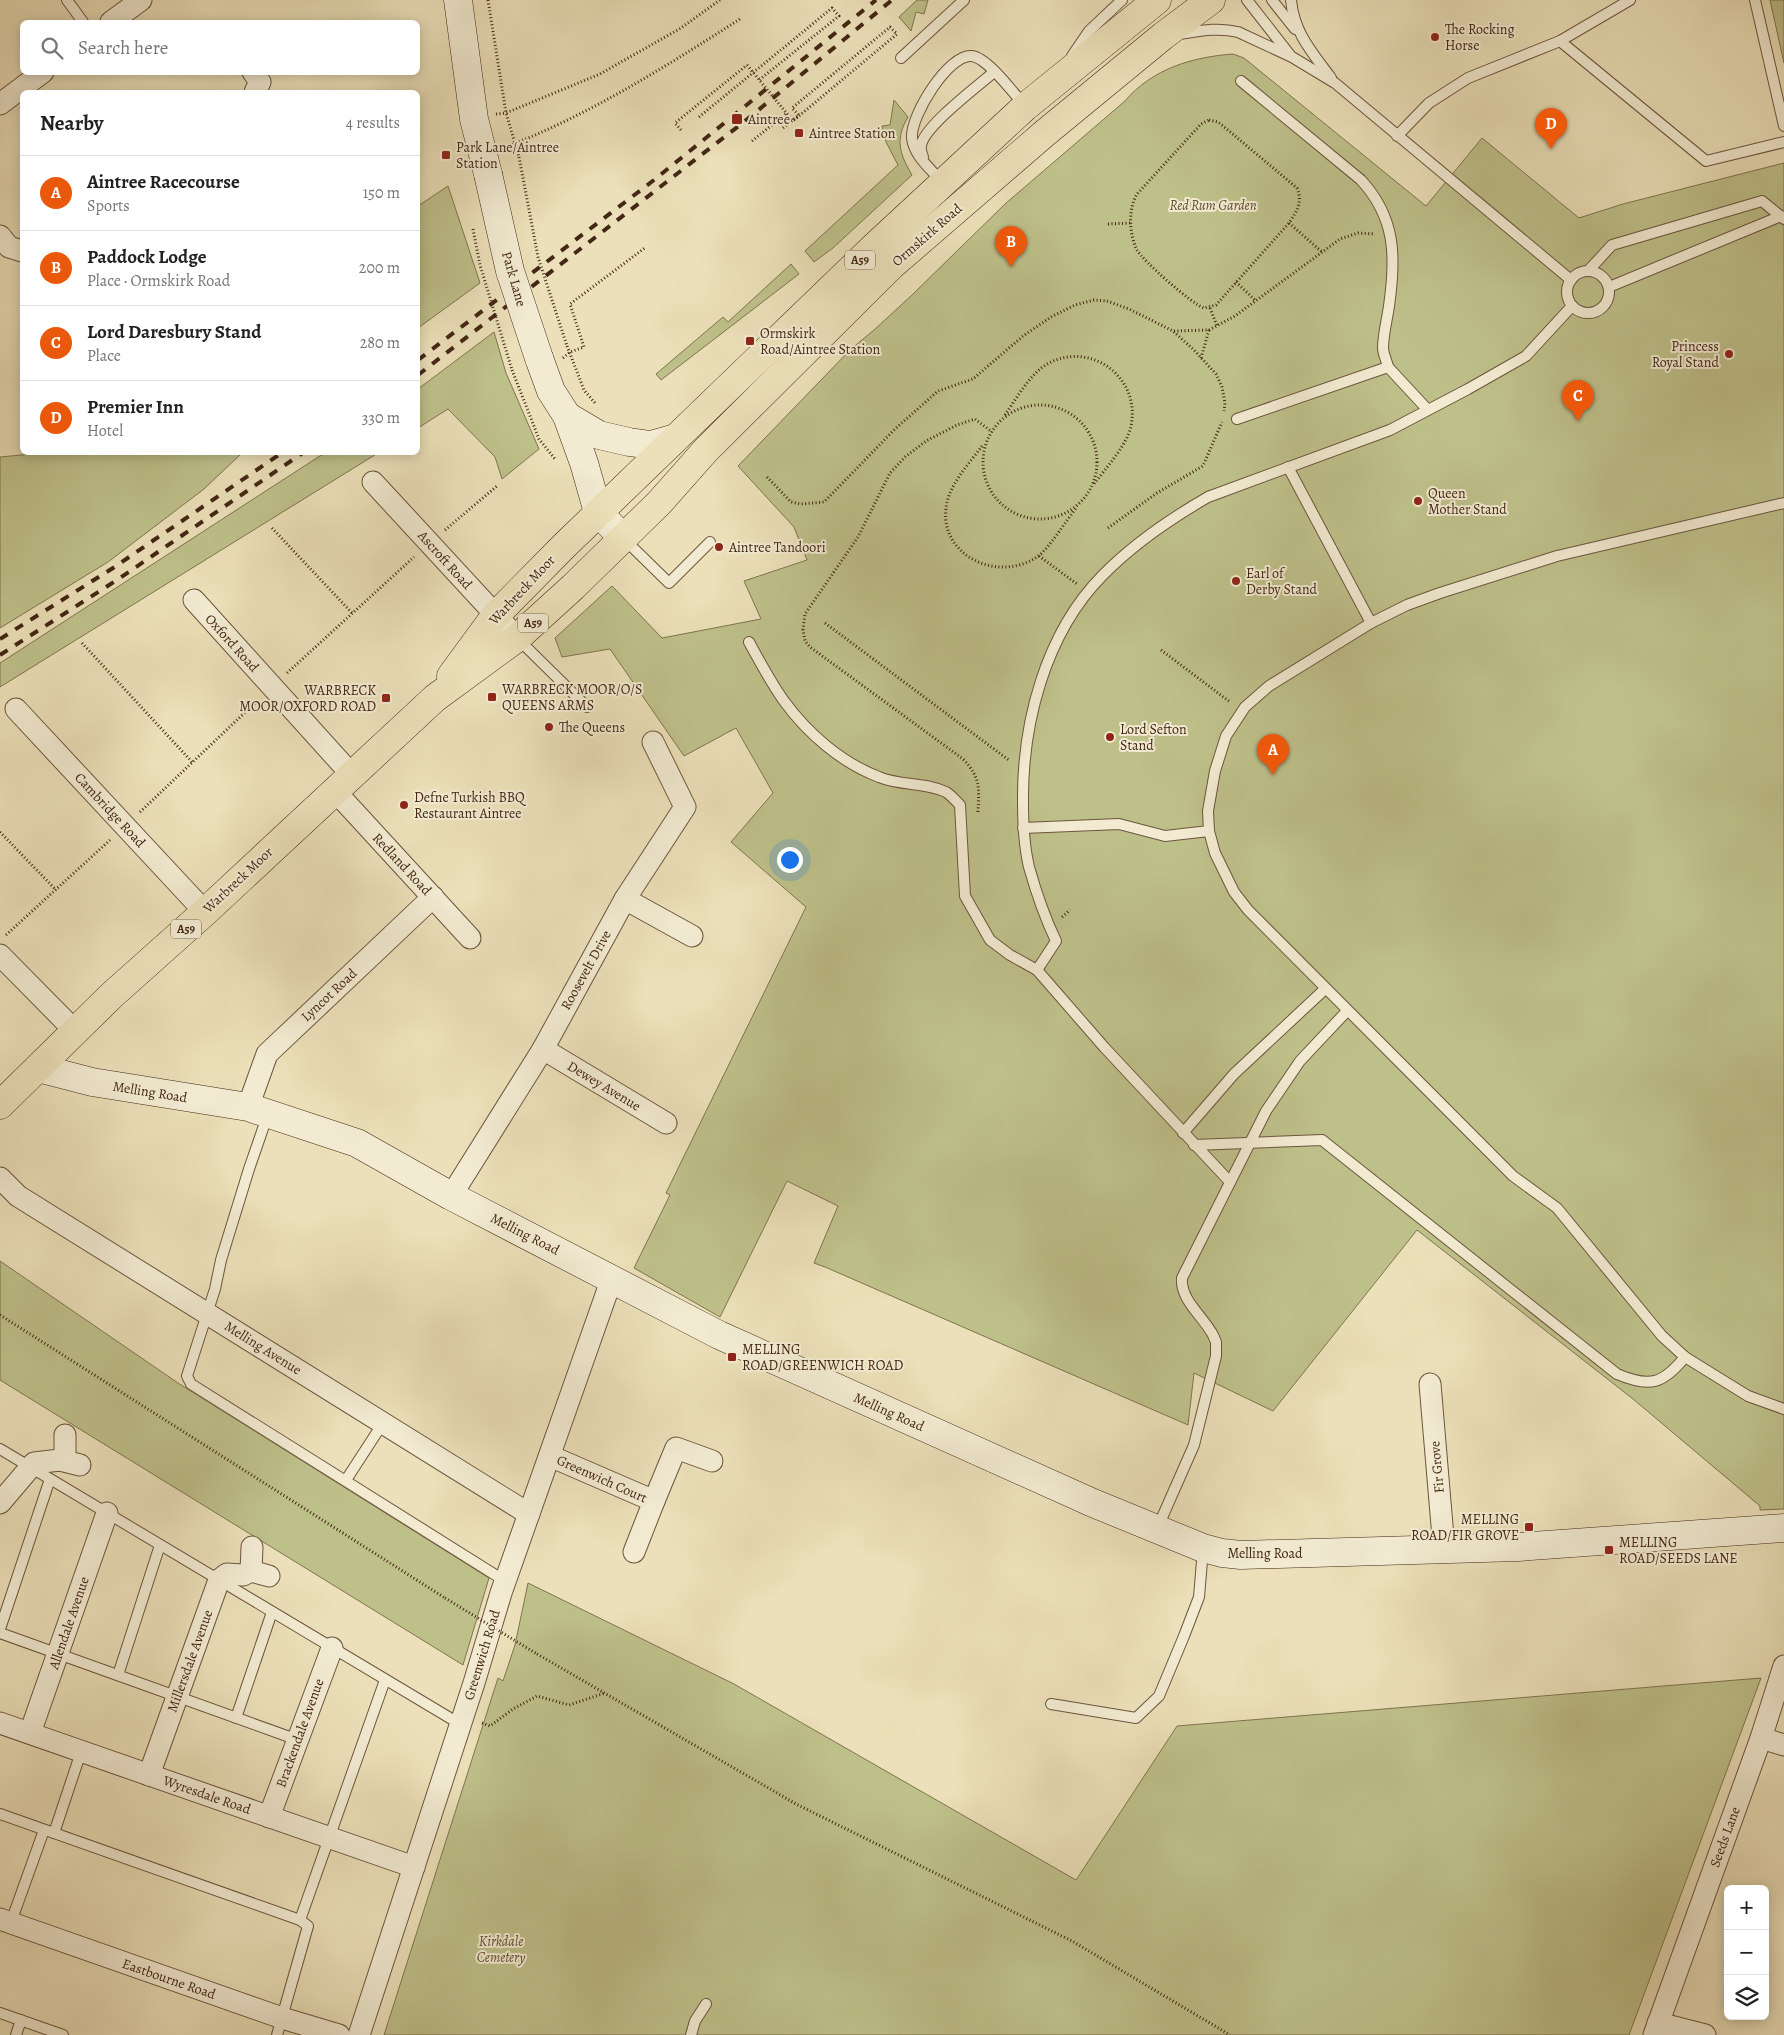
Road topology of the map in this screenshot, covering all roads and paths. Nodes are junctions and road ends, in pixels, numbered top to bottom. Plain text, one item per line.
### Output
1 (67, 0) edge
2 (141, 0) edge
3 (458, 0) edge
4 (488, 0) edge
5 (720, 0) edge
6 (964, 0) edge
7 (1122, 0) edge
8 (1157, 0) edge
9 (1211, 0) edge
10 (1247, 0) edge
11 (1272, 0) edge
12 (1291, 0) edge
13 (1755, 0) edge
14 (1626, 1) edge
15 (740, 19) dead end
16 (82, 20) edge
17 (114, 20) edge
18 (1163, 36) junction
19 (1301, 36) junction
20 (1560, 41) junction
21 (1292, 57) junction
22 (901, 58) dead end
23 (994, 72) junction
24 (39, 75) edge
25 (255, 75) edge
26 (760, 80) junction
27 (1241, 81) dead end
28 (1335, 82) junction
29 (1049, 87) junction
30 (256, 90) edge
31 (0, 104) edge
32 (1025, 107) junction
33 (506, 112) junction
34 (786, 113) junction
35 (699, 117) dead end
36 (474, 119) junction
37 (1784, 126) edge
38 (783, 128) dead end
39 (681, 130) dead end
40 (1397, 136) junction
41 (752, 141) dead end
42 (1784, 142) edge
43 (515, 144) junction
44 (486, 165) junction
45 (934, 173) junction
46 (1783, 218) edge
47 (1132, 223) junction
48 (1289, 223) junction
49 (1108, 224) dead end
50 (1391, 235) junction
51 (0, 236) edge
52 (646, 247) dead end
53 (20, 250) edge
54 (1322, 252) junction
55 (1588, 271) junction
56 (1571, 280) junction
57 (1236, 282) junction
58 (1609, 287) junction
59 (1256, 301) junction
60 (1572, 306) junction
61 (1210, 308) junction
62 (1217, 326) junction
63 (1209, 330) junction
64 (1173, 331) junction
65 (570, 352) junction
66 (1201, 358) junction
67 (1388, 367) junction
68 (1427, 409) junction
69 (567, 416) junction
70 (1003, 418) junction
71 (1237, 419) dead end
72 (992, 432) junction
73 (599, 435) junction
74 (676, 438) junction
75 (983, 445) junction
76 (1288, 466) junction
77 (767, 477) dead end
78 (374, 482) dead end
79 (497, 486) dead end
80 (1092, 487) junction
81 (1784, 503) edge
82 (1079, 504) junction
83 (598, 512) junction
84 (272, 528) dead end
85 (1108, 528) dead end
86 (624, 538) junction
87 (429, 542) junction
88 (710, 542) dead end
89 (1039, 556) junction
90 (1088, 593) junction
91 (194, 600) dead end
92 (353, 614) junction
93 (495, 616) junction
94 (825, 623) dead end
95 (1371, 623) junction
96 (517, 638) junction
97 (749, 642) dead end
98 (82, 643) dead end
99 (1161, 650) dead end
100 (272, 687) junction
101 (435, 698) junction
102 (588, 707) dead end
103 (16, 709) dead end
104 (1242, 712) junction
105 (653, 742) dead end
106 (995, 750) dead end
107 (193, 763) junction
108 (343, 783) junction
109 (978, 818) dead end
110 (125, 826) junction
111 (1023, 828) junction
112 (1210, 831) junction
113 (0, 832) edge
114 (56, 890) junction
115 (433, 897) junction
116 (625, 899) junction
117 (1070, 910) dead end
118 (204, 912) junction
119 (1050, 929) junction
120 (692, 936) dead end
121 (470, 938) dead end
122 (0, 941) edge
123 (0, 955) edge
124 (1037, 970) junction
125 (1325, 989) junction
126 (1347, 1011) junction
127 (75, 1031) junction
128 (543, 1049) junction
129 (38, 1068) junction
130 (0, 1105) edge
131 (258, 1110) junction
132 (666, 1123) dead end
133 (1183, 1133) junction
134 (1250, 1143) junction
135 (1194, 1145) junction
136 (0, 1178) edge
137 (1230, 1182) junction
138 (452, 1196) junction
139 (612, 1278) junction
140 (207, 1314) junction
141 (0, 1315) edge
142 (1686, 1357) junction
143 (1430, 1384) dead end
144 (1784, 1409) edge
145 (383, 1423) junction
146 (65, 1435) dead end
147 (0, 1449) edge
148 (550, 1456) junction
149 (712, 1461) dead end
150 (30, 1467) junction
151 (50, 1479) junction
152 (346, 1480) junction
153 (654, 1502) junction
154 (0, 1503) edge
155 (107, 1513) junction
156 (529, 1514) junction
157 (1784, 1528) edge
158 (1156, 1530) junction
159 (160, 1545) junction
160 (252, 1547) dead end
161 (1203, 1548) junction
162 (1444, 1549) junction
163 (634, 1552) dead end
164 (219, 1580) junction
165 (504, 1581) junction
166 (272, 1612) junction
167 (0, 1629) edge
168 (0, 1633) edge
169 (332, 1648) junction
170 (58, 1654) junction
171 (1784, 1666) edge
172 (118, 1675) junction
173 (385, 1680) junction
174 (606, 1692) junction
175 (177, 1697) junction
176 (1050, 1704) dead end
177 (236, 1718) junction
178 (461, 1719) junction
179 (0, 1723) edge
180 (30, 1734) junction
181 (1761, 1738) junction
182 (298, 1740) junction
183 (1784, 1746) edge
184 (81, 1752) junction
185 (148, 1775) junction
186 (0, 1814) edge
187 (269, 1817) junction
188 (49, 1832) junction
189 (330, 1838) junction
190 (414, 1867) junction
191 (300, 1920) junction
192 (6, 1921) edge
193 (706, 2004) dead end
194 (0, 2013) edge
195 (21, 2020) junction
196 (279, 2026) edge
197 (1656, 2029) edge
198 (16, 2035) edge
199 (63, 2035) edge
200 (339, 2035) edge
201 (359, 2035) edge
202 (691, 2035) edge
203 (1230, 2035) edge
204 (1705, 2035) edge

1 - 16 lane
2 - 17 street
3 - 36 street, Park Lane
4 - 33 path
5 - 33 path
6 - 22 lane
7 - 29 lane
8 - 29 highway, Ormskirk Road / A59
9 - 18 highway, Ormskirk Road / A59
10 - 21 lane
11 - 19 lane
12 - 19 lane
13 - 37 lane
14 - 20 lane
15 - 43 path
18 - 21 lane
18 - 86 highway, Ormskirk Road / A59
19 - 28 lane
20 - 40 lane
20 - 42 lane
21 - 28 lane
23 - 32 lane
23 - 45 lane
23 - 45 lane
24 - 31 street
25 - 30 street
26 - 34 path, bridge
26 - 35 path
26 - 39 path, bridge
27 - 50 lane
28 - 40 lane
29 - 32 highway, Ormskirk Road / A59
32 - 45 highway, Ormskirk Road / A59
33 - 36 path
33 - 43 path
34 - 38 path, bridge
34 - 41 path
36 - 44 street, Park Lane
40 - 56 lane
43 - 44 path
43 - 65 path, bridge
44 - 69 street, Park Lane, bridge
45 - 74 highway, Ormskirk Road / A59
46 - 55 lane
46 - 58 lane
47 - 48 path
47 - 49 path
47 - 61 path
48 - 54 path
48 - 57 path
50 - 54 path
50 - 67 lane
51 - 53 street
52 - 65 path
54 - 59 path
55 - 56 lane
55 - 58 lane
56 - 60 lane
57 - 59 path
57 - 61 path
58 - 60 lane
59 - 62 path
60 - 68 lane
61 - 62 path
62 - 63 path
63 - 64 path
63 - 66 path
64 - 66 path
64 - 77 path
65 - 73 path
66 - 85 path
67 - 68 lane
67 - 71 lane
68 - 76 lane
69 - 73 street
69 - 83 street, Park Lane
70 - 72 path
70 - 80 path
70 - 80 path
72 - 75 path
72 - 109 path
73 - 74 street
74 - 83 highway, Ormskirk Road / A59
75 - 82 path
75 - 89 path
76 - 90 lane
76 - 95 lane
78 - 87 street, Ascroft Road
79 - 87 path
80 - 82 path
81 - 95 lane
82 - 89 path
83 - 86 street, Park Lane
83 - 93 highway, Warbreck Moor / A59
84 - 92 path
86 - 88 lane
86 - 96 highway, Warbreck Moor / A59
87 - 92 path
87 - 93 street, Ascroft Road
89 - 90 path
90 - 111 lane
91 - 100 street, Oxford Road
92 - 100 path
93 - 96 street, Ascroft Road
93 - 101 highway, Warbreck Moor / A59
94 - 106 path
95 - 104 lane
96 - 101 highway, Warbreck Moor / A59
96 - 102 lane
97 - 124 lane
98 - 107 path
99 - 104 path
100 - 107 path
100 - 108 street, Oxford Road
101 - 108 highway, Warbreck Moor / A59
103 - 110 street, Cambridge Road
104 - 112 lane
105 - 116 street, Roosevelt Drive
107 - 110 path
108 - 115 street, Redland Road
108 - 118 highway, Warbreck Moor / A59
110 - 114 path
110 - 118 street, Cambridge Road
111 - 112 lane
111 - 119 lane
112 - 125 lane
113 - 114 path
114 - 122 path
115 - 121 street, Redland Road
115 - 131 street, Lyncot Road
116 - 120 street
116 - 128 street, Roosevelt Drive
117 - 119 path
118 - 127 highway, Warbreck Moor / A59
119 - 124 lane
123 - 127 street
124 - 133 lane
125 - 126 lane
125 - 133 lane
126 - 134 lane
126 - 142 lane
127 - 129 highway, Warbreck Moor / A59
128 - 132 street, Dewey Avenue
128 - 138 street, Roosevelt Drive
129 - 130 highway, Warbreck Moor / A59
129 - 131 street, Melling Road
131 - 138 street, Melling Road
131 - 140 lane
133 - 135 lane
134 - 135 lane
134 - 137 lane
134 - 142 lane
135 - 137 lane
136 - 140 street, Melling Avenue
137 - 158 lane
138 - 139 street, Melling Road
139 - 148 street, Greenwich Road
139 - 158 street, Melling Road
140 - 145 street, Melling Avenue
140 - 152 lane
141 - 174 path, bridge
142 - 144 lane
143 - 162 street, Fir Grove
145 - 152 lane
145 - 156 street, Melling Avenue
146 - 150 street
147 - 150 lane
148 - 153 street, Greenwich Court
148 - 156 street, Greenwich Road
149 - 153 street, Greenwich Court
150 - 151 lane
150 - 154 street
151 - 155 lane
151 - 167 lane
152 - 165 lane
153 - 163 street, Greenwich Court
155 - 159 lane
155 - 170 street, Allendale Avenue
156 - 165 street, Greenwich Road
157 - 162 street, Melling Road
158 - 161 street, Melling Road
159 - 164 lane
159 - 172 lane
160 - 164 street
161 - 162 street, Melling Road
161 - 176 lane
164 - 166 lane
164 - 175 street, Millersdale Avenue
165 - 178 street, Greenwich Road
166 - 169 lane
166 - 177 lane
168 - 170 lane
169 - 173 lane
169 - 182 street, Brackendale Avenue
170 - 172 lane
170 - 180 street, Allendale Avenue
171 - 181 street, Seeds Lane
172 - 175 lane
173 - 178 lane
173 - 189 lane
174 - 178 path
174 - 203 path
175 - 177 lane
175 - 185 street, Millersdale Avenue
177 - 182 lane
178 - 190 street, Greenwich Road
179 - 180 street, Wyresdale Road
180 - 184 street, Wyresdale Road
181 - 183 street
181 - 197 street, Seeds Lane
182 - 187 street, Brackendale Avenue
184 - 185 street, Wyresdale Road
184 - 188 lane
185 - 187 street, Wyresdale Road
186 - 188 lane
187 - 189 street, Wyresdale Road
188 - 191 lane
188 - 192 lane
189 - 190 street, Wyresdale Road
189 - 191 lane
190 - 201 street, Greenwich Road
191 - 196 lane
192 - 196 street, Eastbourne Road
193 - 202 lane
194 - 195 lane
195 - 198 lane
195 - 199 lane
196 - 200 street, Eastbourne Road
197 - 204 street

